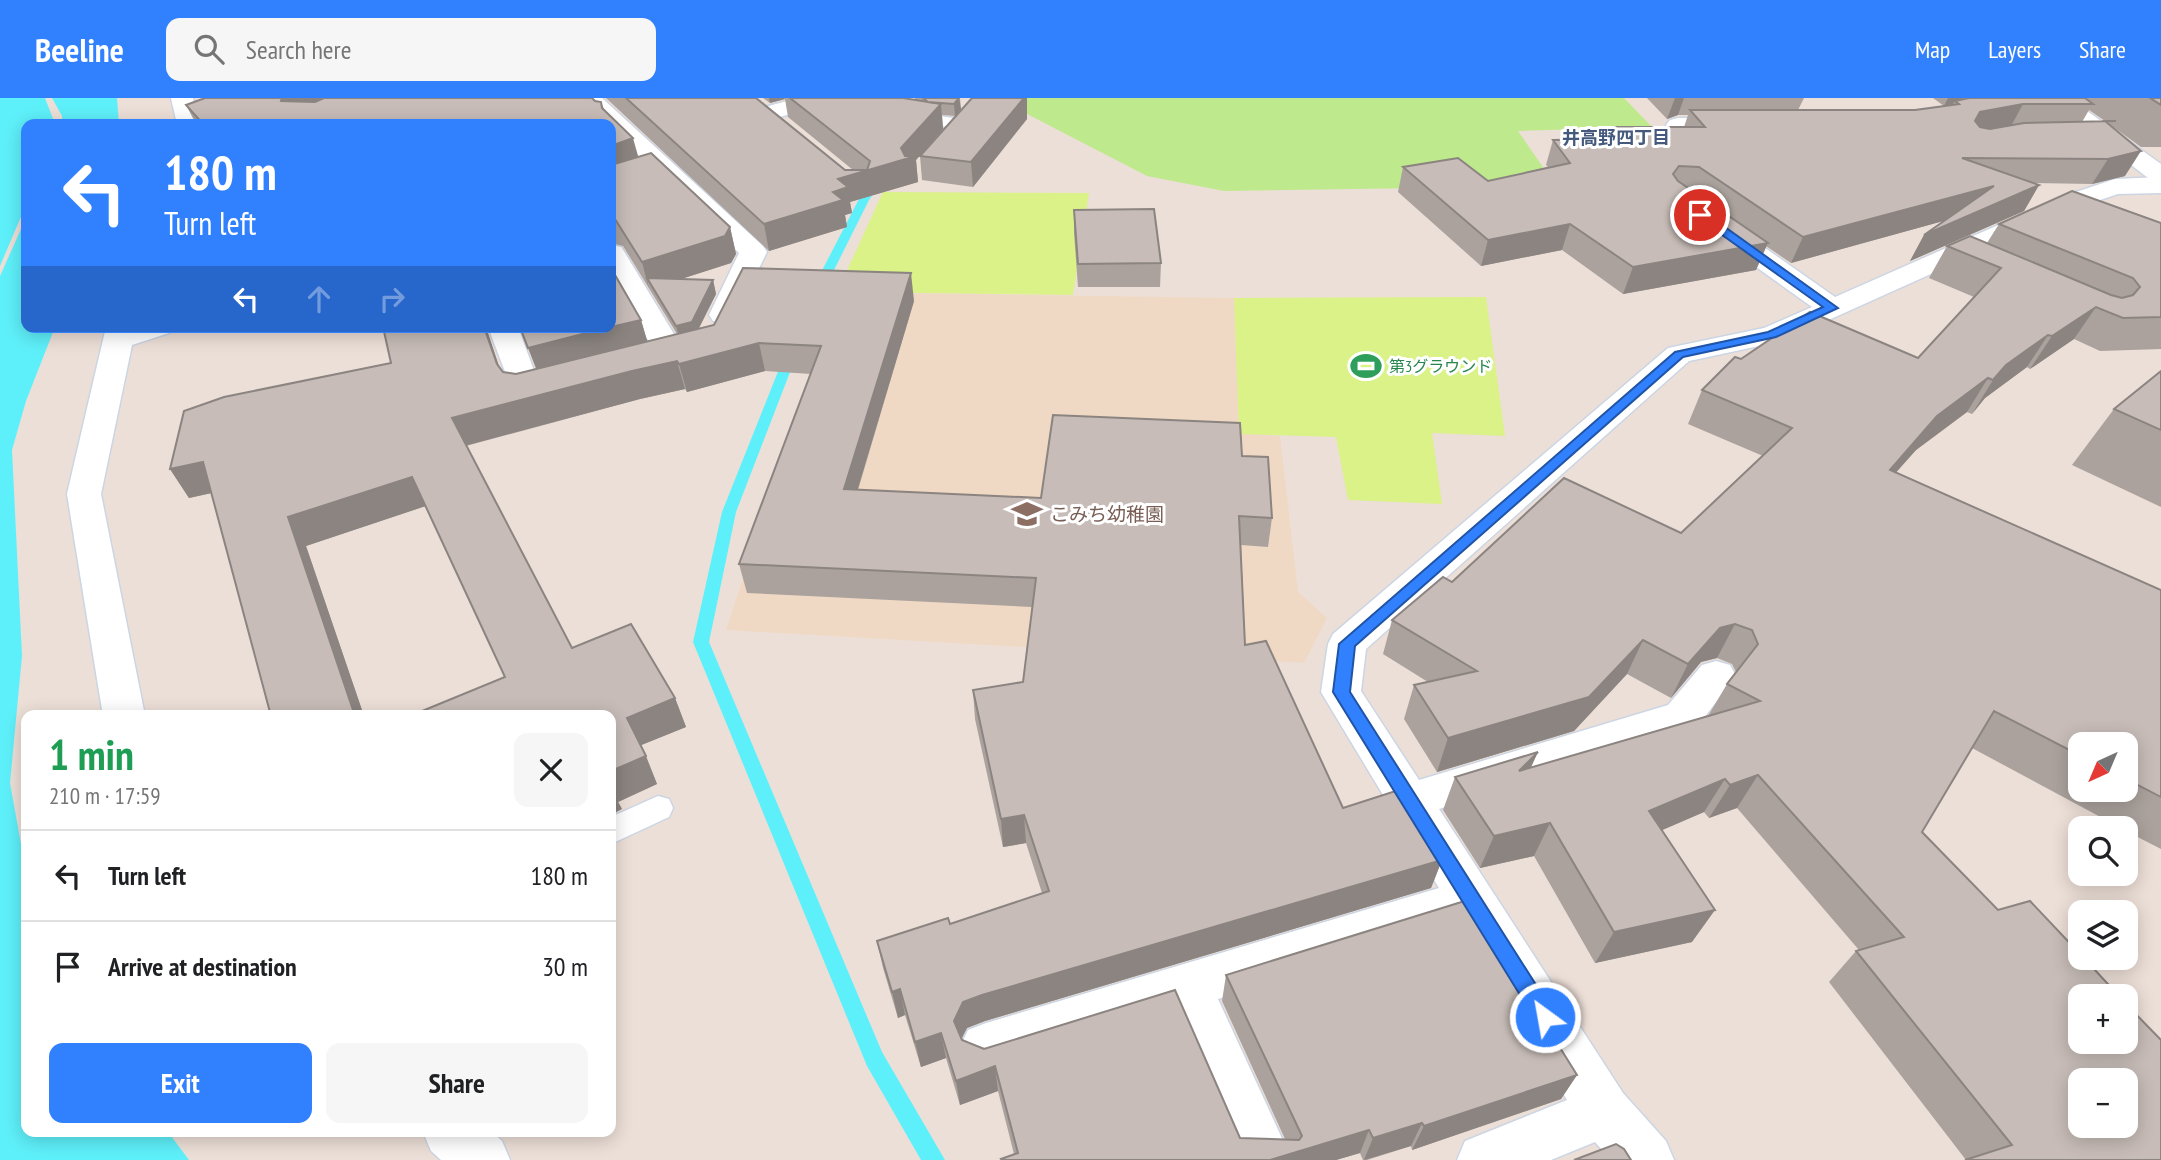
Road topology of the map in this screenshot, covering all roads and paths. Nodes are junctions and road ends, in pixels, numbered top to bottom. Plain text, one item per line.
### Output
1 (182, 98) edge
2 (589, 98) edge
3 (745, 98) edge
4 (823, 98) edge
5 (2056, 99) edge
6 (2031, 101) edge
7 (908, 111) edge
8 (765, 114) junction
9 (187, 119) edge
10 (607, 119) edge
11 (960, 124) edge
12 (1678, 125) edge
13 (1757, 125) edge
14 (616, 130) edge
15 (786, 131) edge
16 (2109, 137) junction
17 (2072, 138) edge
18 (2161, 176) edge
19 (2161, 186) edge
20 (1700, 215) edge
21 (1951, 255) junction
22 (616, 260) edge
23 (1989, 271) edge
24 (1832, 308) junction
25 (505, 333) edge
26 (119, 334) edge
27 (579, 378) edge
28 (1716, 677) dead end
29 (123, 710) edge
30 (1409, 801) junction
31 (658, 808) dead end
32 (616, 829) edge
33 (1470, 898) junction
34 (1187, 986) junction
35 (986, 1048) edge
36 (1604, 1112) junction
37 (456, 1137) edge
38 (483, 1160) edge
39 (1265, 1160) edge
40 (1484, 1160) edge
41 (1647, 1160) edge

1 - 9 street
2 - 10 street
3 - 8 street
4 - 8 street
5 - 6 street
5 - 16 street
7 - 11 lane
8 - 15 street
12 - 13 street
14 - 22 street
16 - 17 street
16 - 18 street
19 - 21 street
20 - 24 street
21 - 23 street
21 - 24 street
24 - 30 street
25 - 27 street
26 - 29 street
28 - 30 street
30 - 33 street
31 - 32 lane
33 - 34 street
33 - 36 street
34 - 35 street
34 - 39 street
36 - 40 street
36 - 41 street
37 - 38 street

